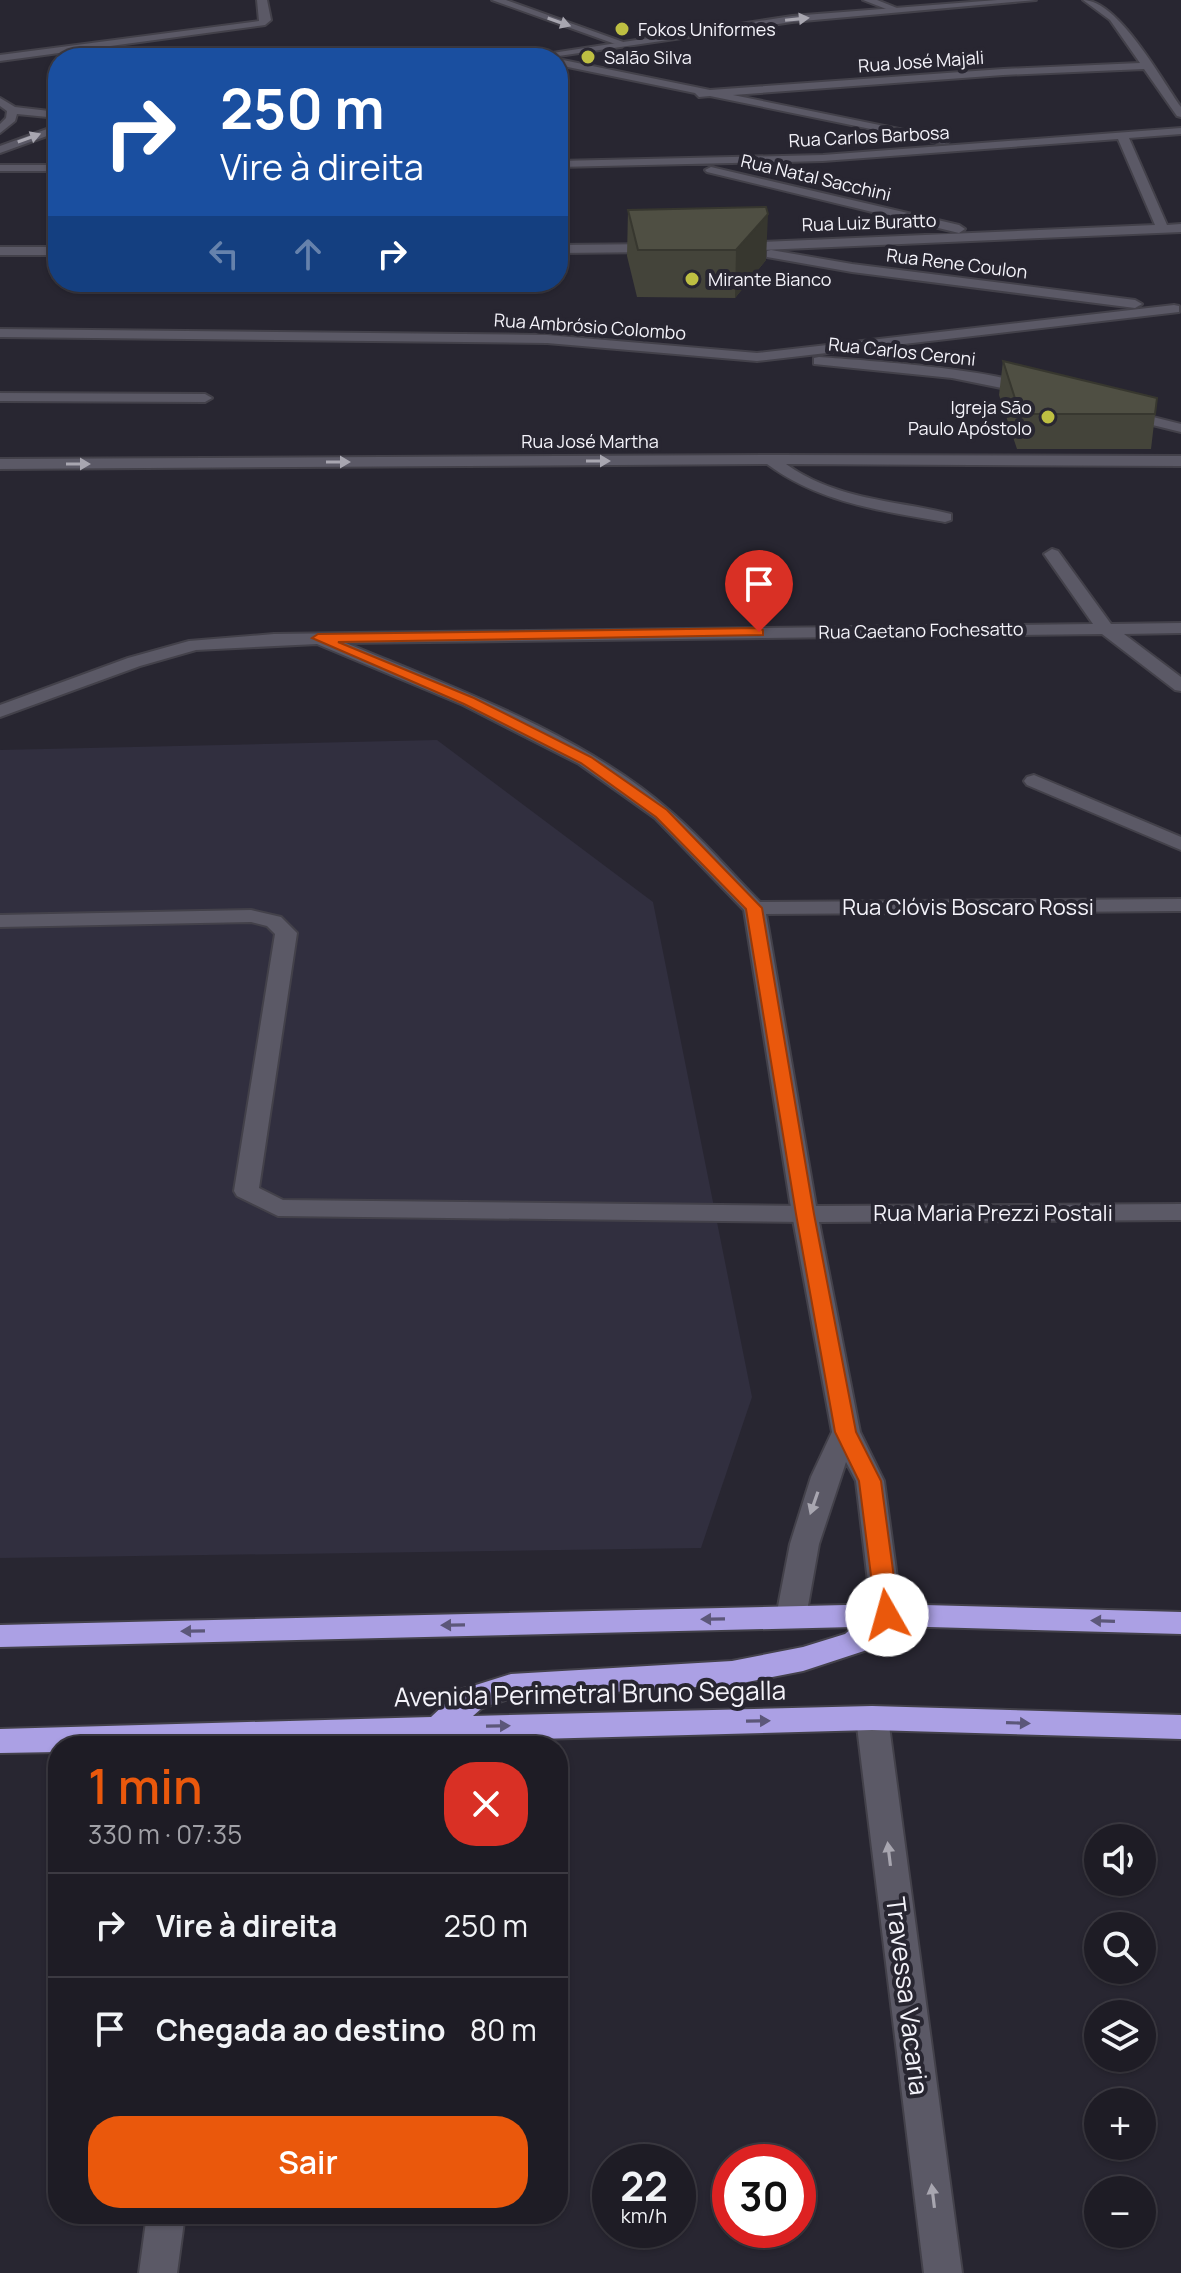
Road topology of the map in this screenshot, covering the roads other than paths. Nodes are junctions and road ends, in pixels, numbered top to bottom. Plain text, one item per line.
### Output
1 (262, 0) edge
2 (497, 0) edge
3 (868, 0) edge
4 (1031, 0) edge
5 (1088, 0) edge
6 (897, 10) junction
7 (621, 43) junction
8 (75, 48) edge
9 (48, 52) edge
10 (568, 52) edge
11 (0, 58) edge
12 (568, 64) edge
13 (1145, 66) junction
14 (699, 94) junction
15 (5, 110) edge
16 (48, 114) edge
17 (1181, 114) edge
18 (0, 130) edge
19 (1181, 131) edge
20 (48, 132) edge
21 (1123, 138) junction
22 (976, 148) junction
23 (0, 150) edge
24 (568, 157) edge
25 (682, 163) junction
26 (568, 164) edge
27 (598, 164) junction
28 (0, 168) edge
29 (48, 168) edge
30 (1181, 228) edge
31 (1163, 229) junction
32 (989, 236) junction
33 (715, 247) edge
34 (729, 247) junction
35 (671, 248) edge
36 (568, 249) edge
37 (0, 251) edge
38 (48, 251) edge
39 (1178, 309) edge
40 (0, 333) edge
41 (757, 357) junction
42 (1051, 395) edge
43 (0, 397) edge
44 (205, 398) dead end
45 (1109, 410) edge
46 (1181, 428) edge
47 (770, 459) junction
48 (1181, 461) edge
49 (0, 464) edge
50 (945, 517) dead end
51 (1052, 554) dead end
52 (1105, 628) junction
53 (1181, 628) edge
54 (318, 638) junction
55 (1181, 686) edge
56 (0, 711) edge
57 (1034, 781) dead end
58 (1181, 844) edge
59 (1181, 905) edge
60 (754, 908) junction
61 (0, 921) edge
62 (1181, 1212) edge
63 (805, 1214) junction
64 (846, 1432) junction
65 (887, 1615) junction
66 (791, 1617) junction
67 (1181, 1623) edge
68 (0, 1636) edge
69 (872, 1718) junction
70 (1181, 1727) edge
71 (440, 1728) junction
72 (298, 1736) edge
73 (0, 1741) edge
74 (48, 1741) edge
75 (165, 2224) edge
76 (158, 2273) edge
77 (943, 2273) edge

1 - 8 street
2 -> 7 street
3 - 6 street
4 - 6 street
5 - 13 street
7 -> 6 street
7 - 10 street
9 - 11 street
12 - 14 street
13 - 14 street, Rua José Majali
13 - 17 street
14 - 22 street
15 - 16 street
15 - 18 street
19 - 21 street, Rua Carlos Barbosa
23 -> 20 street
21 - 22 street, Rua Carlos Barbosa
21 - 31 street
22 - 25 street, Rua Carlos Barbosa
24 - 27 street
25 - 27 street, Rua Carlos Barbosa
25 - 32 street, Rua Natal Sacchini
26 - 27 street, Rua Carlos Barbosa
28 - 29 street
30 - 31 street, Rua Luiz Buratto
31 - 32 street, Rua Luiz Buratto
32 - 34 street, Rua Luiz Buratto
33 - 34 street, Rua Luiz Buratto
34 - 39 street, Rua Rene Coulon
35 - 36 street
37 - 38 street
39 - 41 street, Rua Ambrósio Colombo
40 - 41 street, Rua Ambrósio Colombo
41 - 42 street, Rua Carlos Ceroni
43 - 44 street
45 - 46 street
47 - 48 street, Rua José Martha
49 -> 47 street, Rua José Martha
47 - 50 street
51 - 52 street
52 - 53 street, Rua Caetano Fochesatto
52 - 54 street, Rua Caetano Fochesatto
52 - 55 street
54 - 56 street, Rua Caetano Fochesatto
54 - 60 street
57 - 58 street
59 - 60 street, Rua Clóvis Boscaro Rossi
60 - 63 street
61 - 63 street, Rua Maria Prezzi Postali
62 - 63 street, Rua Maria Prezzi Postali
63 - 64 street
64 - 65 street
64 -> 66 street
65 - 66 highway
67 -> 65 highway
65 - 71 highway
66 -> 68 highway
69 -> 70 highway, Avenida Perimetral Bruno Segalla
71 -> 69 highway, Avenida Perimetral Bruno Segalla
77 -> 69 street, Travessa Vacaria
71 - 72 highway, Avenida Perimetral Bruno Segalla
73 - 74 highway, Avenida Perimetral Bruno Segalla
75 - 76 street

